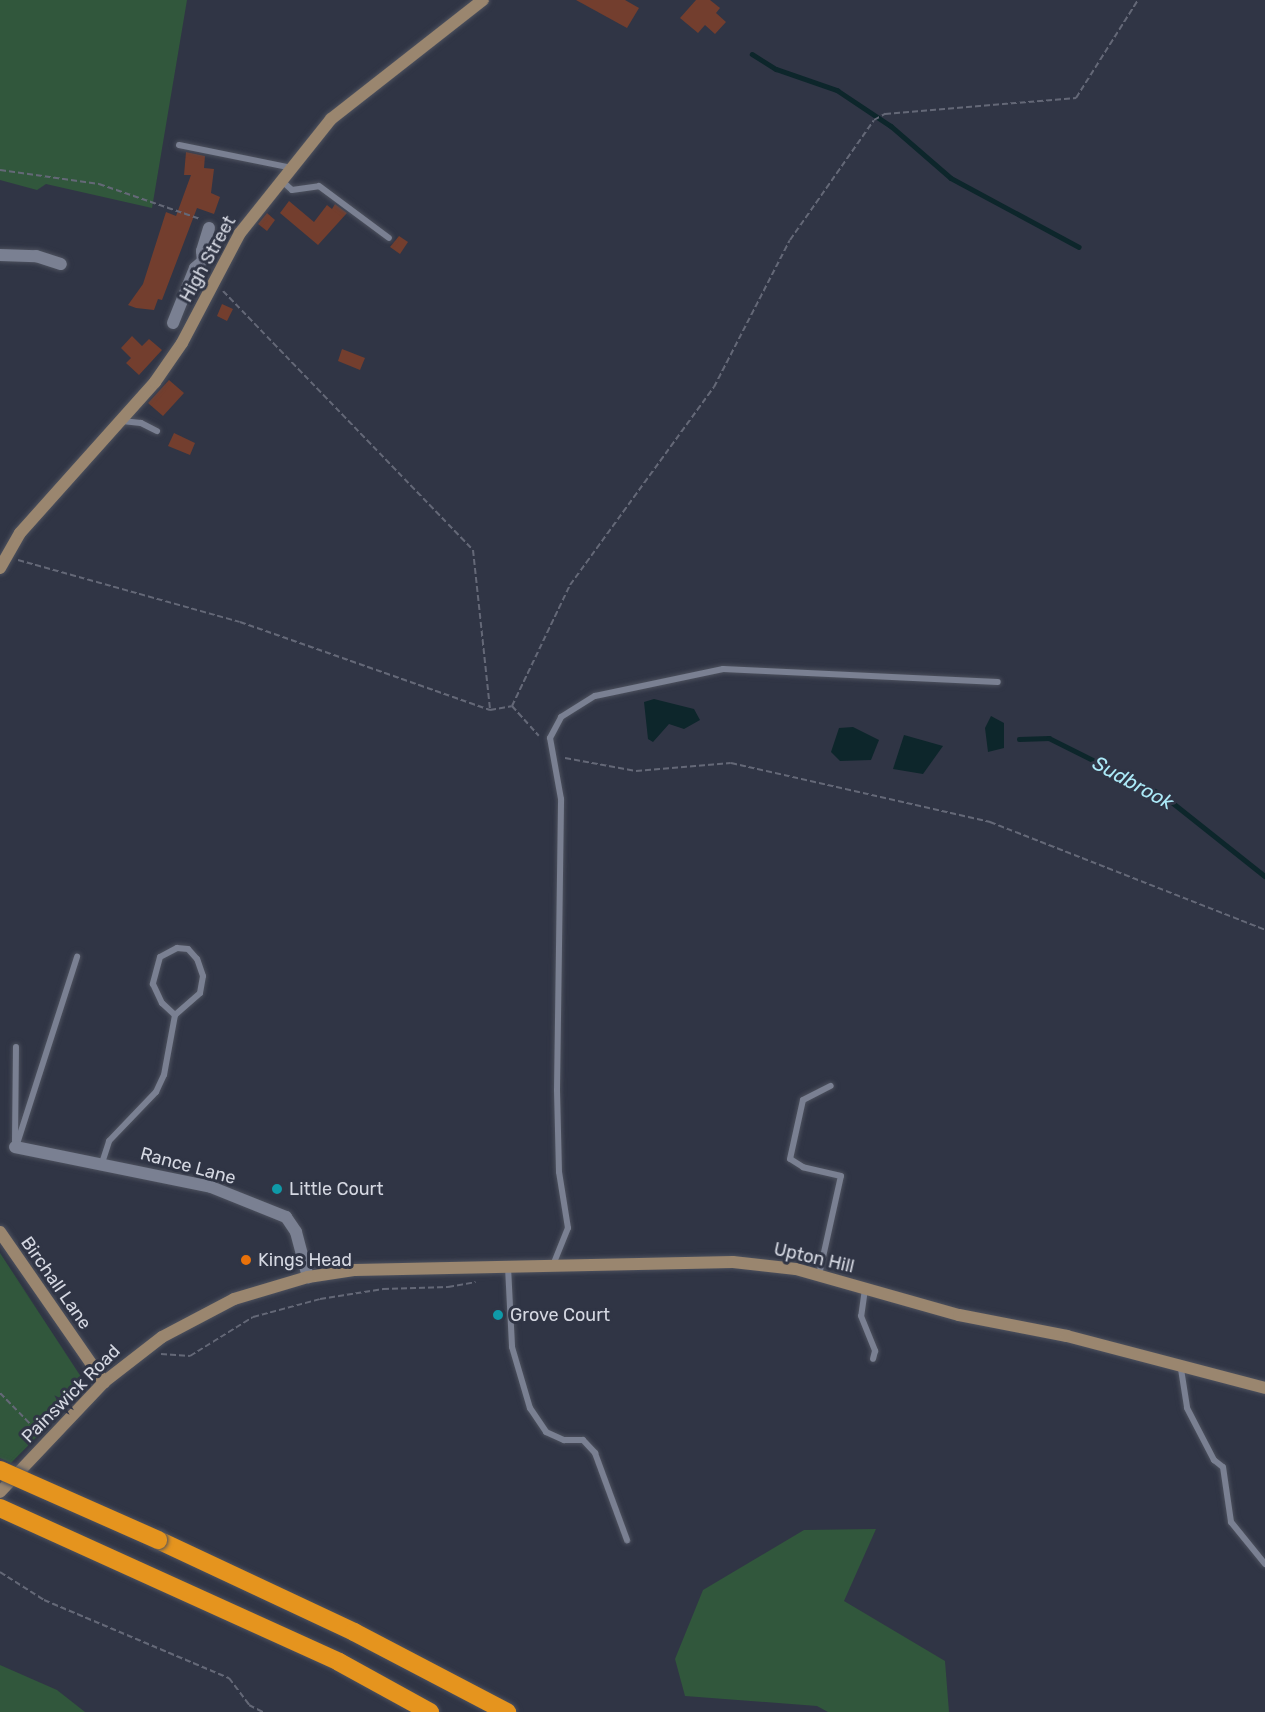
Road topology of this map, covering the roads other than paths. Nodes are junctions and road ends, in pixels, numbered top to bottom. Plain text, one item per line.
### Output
1 (483, 0) edge
2 (179, 145) dead end
3 (292, 168) junction
4 (282, 181) junction
5 (209, 225) road end
6 (389, 238) dead end
7 (0, 255) edge
8 (203, 261) junction
9 (61, 264) dead end
10 (221, 269) junction
11 (172, 323) dead end
12 (122, 421) junction
13 (157, 431) dead end
14 (4, 554) edge
15 (0, 568) edge
16 (998, 682) dead end
17 (77, 957) dead end
18 (175, 1015) junction
19 (16, 1047) dead end
20 (831, 1086) dead end
21 (15, 1148) junction
22 (102, 1163) junction
23 (0, 1232) edge
24 (553, 1266) junction
25 (508, 1271) junction
26 (819, 1276) junction
27 (308, 1277) junction
28 (865, 1289) junction
29 (873, 1359) dead end
30 (1181, 1369) junction
31 (104, 1382) junction
32 (1265, 1388) edge
33 (0, 1470) edge
34 (0, 1492) edge
35 (0, 1508) edge
36 (627, 1540) dead end
37 (1265, 1564) edge
38 (430, 1712) edge
39 (507, 1712) edge

1 - 3 main road, High Street
2 - 3 lane
3 - 4 main road, High Street
4 - 6 lane
4 - 10 main road, High Street
5 - 8 street
7 - 9 street
8 - 10 street
8 - 11 street
10 - 12 main road, High Street
12 - 13 lane
12 - 14 main road, High Street
14 - 15 main road, High Street
16 - 24 lane
17 - 21 lane
18 - 18 lane
18 - 22 lane
19 - 21 lane
20 - 26 lane
21 - 22 street, Rance Lane
22 - 27 street, Rance Lane
23 - 31 main road, Birchall Lane
24 - 25 main road, Upton Hill
24 - 26 main road, Upton Hill
25 - 27 main road, Upton Hill
25 - 36 lane
26 - 28 main road, Upton Hill
27 - 31 main road, Painswick Road
28 - 29 lane
28 - 30 main road, Upton Hill
30 - 32 main road, Upton Hill
30 - 37 lane
31 - 34 main road, Painswick Road
33 - 39 highway, bridge
35 - 38 highway

